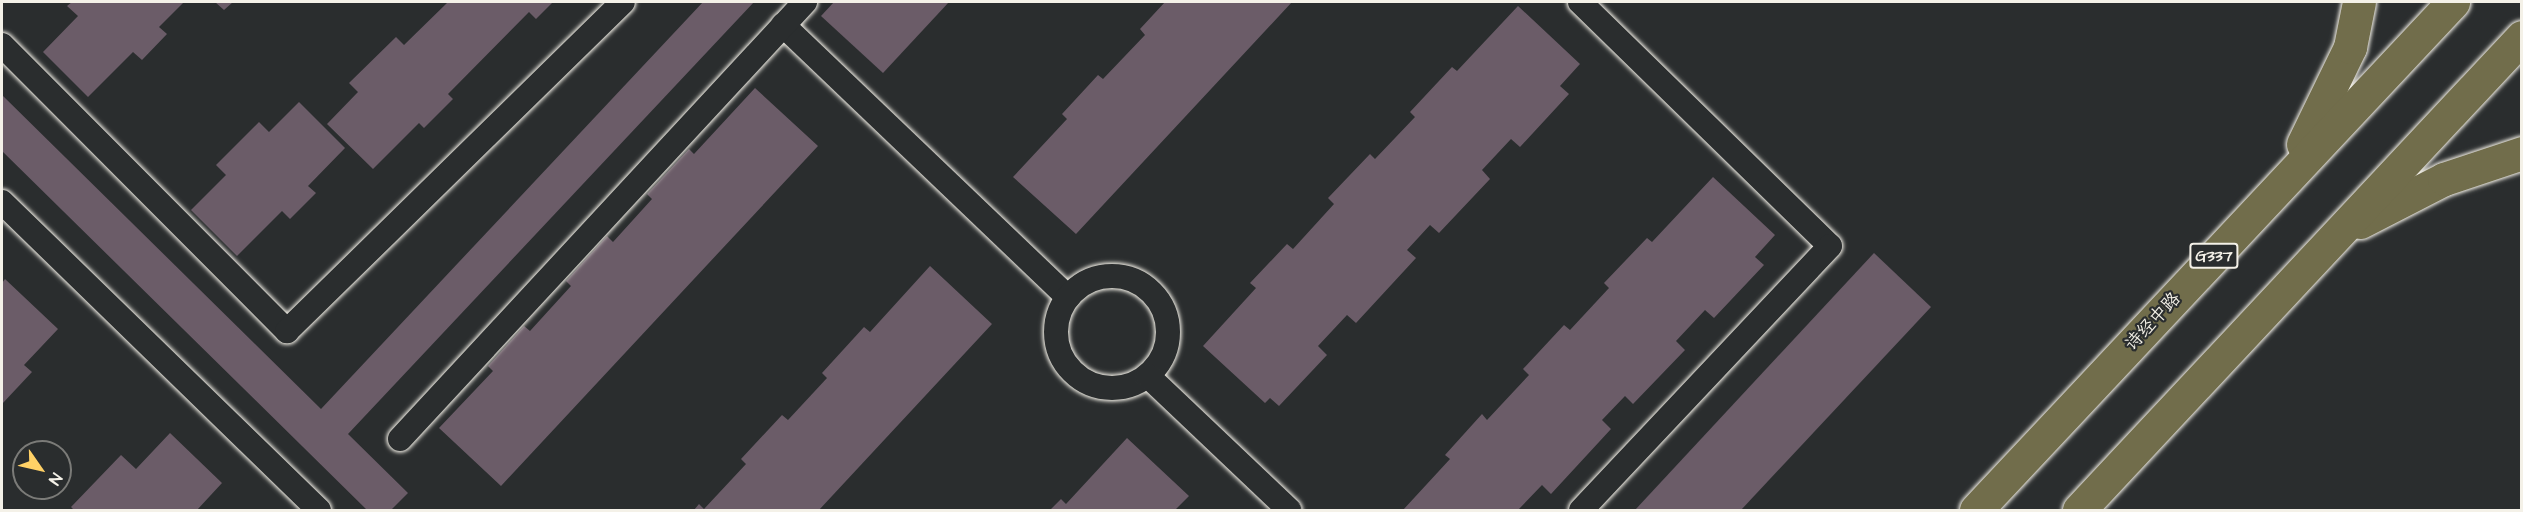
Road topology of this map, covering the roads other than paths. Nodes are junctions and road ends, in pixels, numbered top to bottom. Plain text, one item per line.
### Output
1 (623, 2) edge
2 (805, 2) edge
3 (1580, 2) edge
4 (2360, 2) edge
5 (2453, 2) edge
6 (783, 25) junction
7 (2522, 37) edge
8 (2, 45) edge
9 (2522, 153) edge
10 (2278, 188) junction
11 (2, 202) edge
12 (2337, 234) junction
13 (1068, 297) junction
14 (1148, 376) junction
15 (400, 439) dead end
16 (319, 510) edge
17 (1289, 510) edge
18 (1581, 510) edge
19 (1976, 510) edge
20 (2079, 510) edge

1 - 8 lane
2 - 6 lane
3 - 18 lane
4 - 10 highway
5 - 10 highway, 诗经中路 / G337
6 - 13 lane
6 - 15 lane
7 - 12 highway
9 - 12 highway
10 - 19 highway, 诗经中路 / G337
11 - 16 lane
12 - 20 highway
13 - 14 lane
13 - 14 lane
14 - 17 lane

